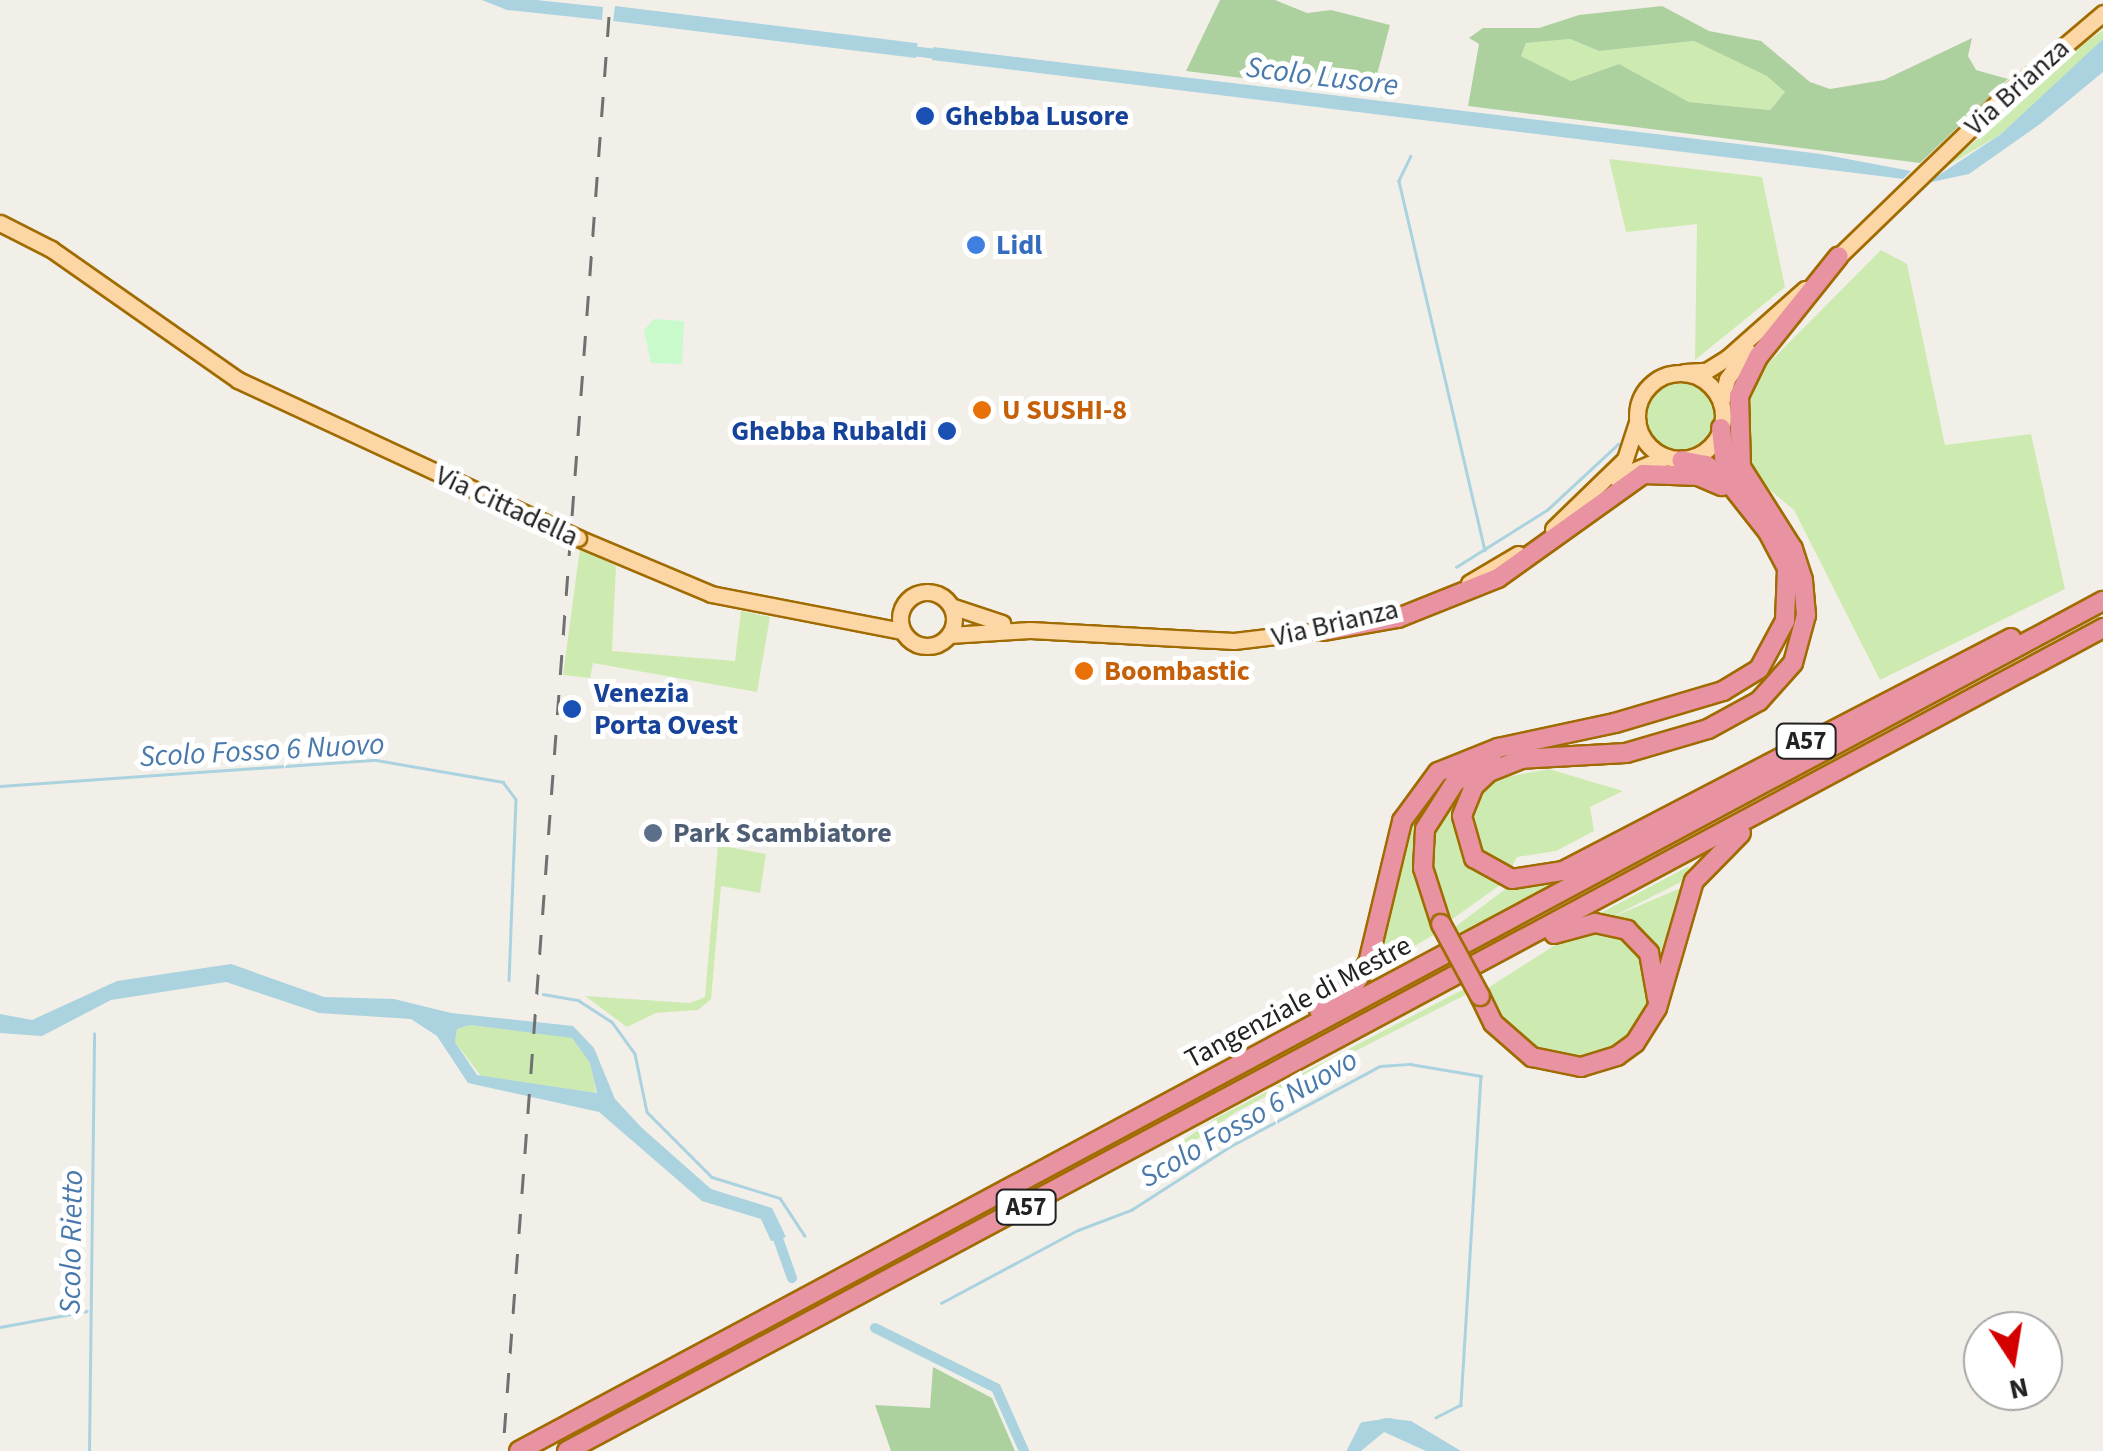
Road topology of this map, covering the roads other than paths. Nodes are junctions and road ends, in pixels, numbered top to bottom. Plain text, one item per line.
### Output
1 (2103, 12) edge
2 (0, 224) edge
3 (1839, 256) junction
4 (1765, 327) junction
5 (1684, 372) junction
6 (1721, 402) junction
7 (1638, 422) junction
8 (1721, 428) junction
9 (1674, 458) junction
10 (1604, 485) junction
11 (1749, 496) junction
12 (2102, 602) edge
13 (904, 605) junction
14 (951, 606) junction
15 (847, 616) junction
16 (2103, 628) edge
17 (1030, 630) junction
18 (902, 631) junction
19 (1324, 631) junction
20 (949, 635) junction
21 (1538, 740) junction
22 (1527, 758) junction
23 (1859, 758) junction
24 (1478, 768) junction
25 (1483, 961) junction
26 (1657, 1008) junction
27 (1232, 1069) junction
28 (519, 1451) edge
29 (567, 1451) edge

1 - 3 main road, Via Brianza
2 - 15 main road, Via Cittadella, bridge
3 - 4 main road
3 - 11 highway, A57
4 - 5 main road
4 - 6 main road
5 - 6 main road
5 - 7 main road
6 - 8 main road
7 - 9 main road
7 - 10 main road
8 - 9 main road
8 - 11 highway, A57
9 - 10 main road
9 - 11 highway, A57
10 - 19 main road, Via Brianza
11 - 19 highway, A57
11 - 21 highway, A57
11 - 22 highway, A57
12 - 22 highway, A57
12 - 27 highway, Tangenziale di Mestre / A57
13 - 14 main road
13 - 15 main road, Via Cittadella
13 - 18 main road
14 - 17 main road, Via Brianza
14 - 20 main road
15 - 18 main road, Via Cittadella
16 - 23 highway, Tangenziale di Mestre / A57
17 - 19 main road, Via Brianza
17 - 20 main road, Via Brianza
18 - 20 main road
21 - 24 highway, A57
21 - 27 highway, A57
22 - 24 highway, A57
23 - 25 highway, Tangenziale di Mestre / A57
23 - 26 highway, A57
24 - 26 highway, A57, bridge
25 - 26 highway, A57
25 - 29 highway, Tangenziale di Mestre / A57
27 - 28 highway, Tangenziale di Mestre / A57

